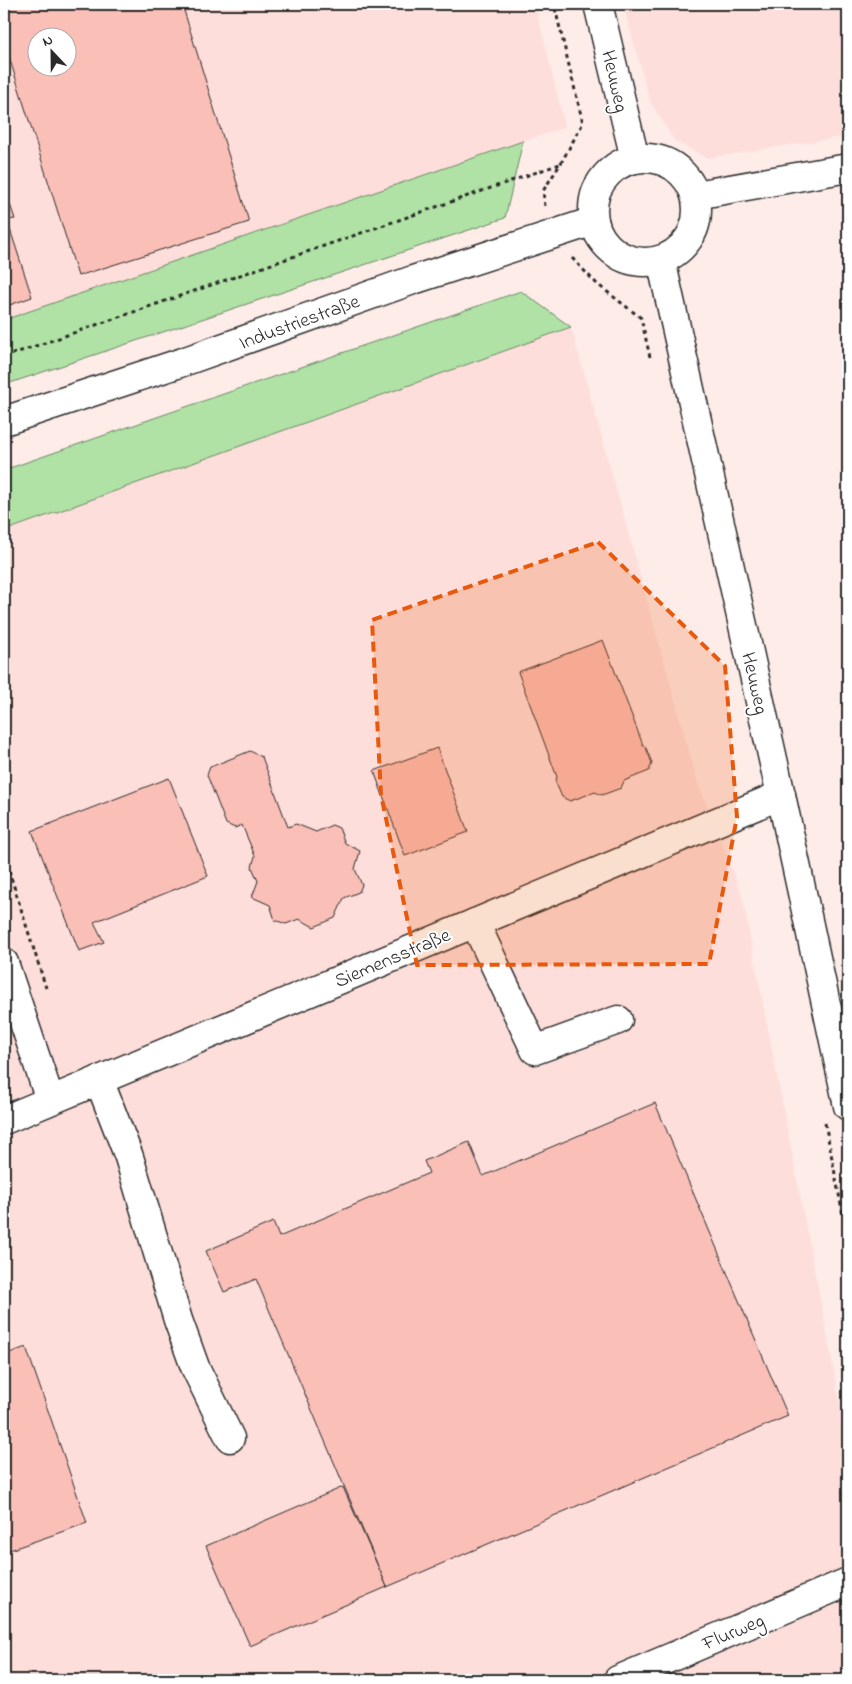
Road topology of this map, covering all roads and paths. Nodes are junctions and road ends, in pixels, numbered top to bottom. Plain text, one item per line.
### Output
1 (554, 4) edge
2 (598, 4) edge
3 (635, 159) junction
4 (561, 163) junction
5 (848, 168) edge
6 (696, 196) junction
7 (594, 221) junction
8 (550, 234) junction
9 (661, 260) junction
10 (4, 356) edge
11 (653, 366) dead end
12 (4, 421) edge
13 (781, 795) junction
14 (4, 856) edge
15 (475, 923) junction
16 (4, 963) edge
17 (48, 995) dead end
18 (618, 1020) dead end
19 (99, 1080) junction
20 (50, 1100) junction
21 (848, 1106) edge
22 (823, 1114) dead end
23 (4, 1120) edge
24 (848, 1240) edge
25 (230, 1438) dead end
26 (848, 1582) edge
27 (618, 1680) edge

1 - 4 path
2 - 3 street, Heuweg
3 - 6 street
3 - 7 street
4 - 8 path
4 - 10 path
5 - 6 street
6 - 9 street
7 - 8 street, Industriestraße
7 - 9 street
8 - 11 path
8 - 12 street, Industriestraße
9 - 13 street, Heuweg
13 - 15 street, Siemensstraße
13 - 21 street, Heuweg
14 - 17 path
15 - 18 street
15 - 19 street, Siemensstraße
16 - 20 street
19 - 20 street, Siemensstraße
19 - 25 street
20 - 23 street, Siemensstraße
22 - 24 path
26 - 27 street, Flurweg

